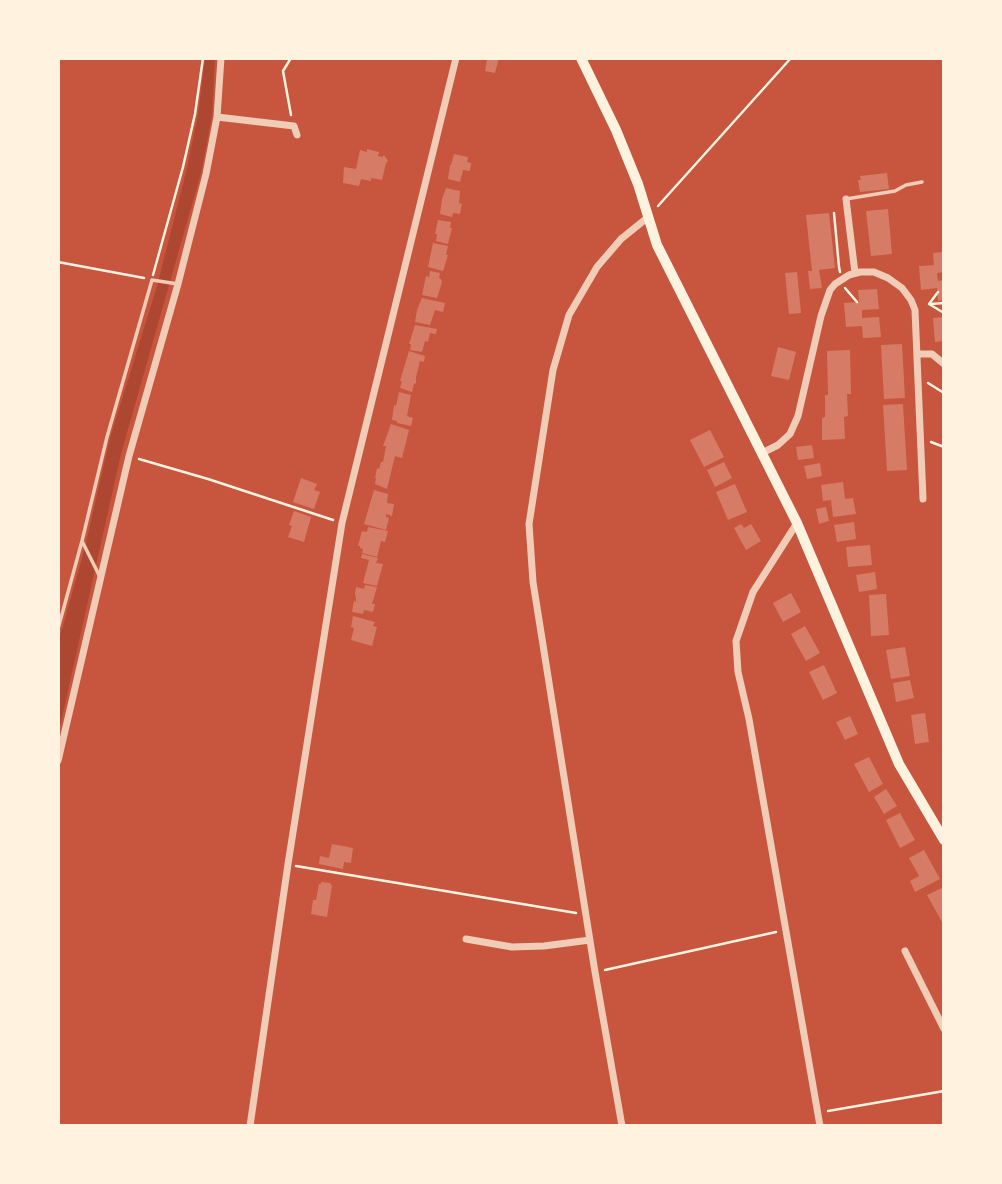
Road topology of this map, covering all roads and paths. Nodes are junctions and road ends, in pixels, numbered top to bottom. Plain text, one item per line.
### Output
1 (203, 58) edge
2 (221, 58) edge
3 (291, 58) edge
4 (456, 58) edge
5 (581, 58) edge
6 (791, 58) edge
7 (217, 117) junction
8 (292, 117) joint
9 (294, 126) junction
10 (297, 135) dead end
11 (922, 182) dead end
12 (846, 199) joint
13 (835, 213) dead end
14 (648, 218) junction
15 (58, 262) edge
16 (855, 273) junction
17 (841, 279) junction
18 (152, 280) junction
19 (178, 284) junction
20 (937, 292) dead end
21 (857, 302) dead end
22 (944, 303) edge
23 (929, 304) junction
24 (914, 306) junction
25 (944, 313) edge
26 (918, 354) junction
27 (944, 364) edge
28 (919, 378) junction
29 (944, 393) edge
30 (921, 439) junction
31 (944, 447) edge
32 (762, 453) junction
33 (129, 456) junction
34 (923, 499) dead end
35 (341, 523) junction
36 (797, 523) junction
37 (82, 541) junction
38 (100, 577) junction
39 (58, 629) edge
40 (58, 761) edge
41 (944, 840) edge
42 (288, 864) junction
43 (586, 915) junction
44 (765, 934) dead end
45 (466, 939) dead end
46 (590, 940) junction
47 (905, 951) dead end
48 (595, 972) junction
49 (944, 1029) edge
50 (944, 1091) edge
51 (817, 1112) junction
52 (250, 1126) edge
53 (612, 1126) edge
54 (622, 1126) edge
55 (820, 1126) edge

1 - 18 path
2 - 7 street
3 - 8 path
4 - 35 street
5 - 14 main road
6 - 14 path
7 - 9 street
7 - 19 street
8 - 9 street
9 - 10 street
11 - 12 lane
12 - 16 street
13 - 17 path
14 - 32 main road
14 - 43 street
15 - 18 path
16 - 17 street
16 - 24 street
17 - 21 path
17 - 32 street
18 - 19 lane
18 - 37 lane
19 - 33 street
20 - 23 path
22 - 23 path
23 - 24 path
23 - 25 path
24 - 26 street
26 - 27 street
26 - 28 street
28 - 29 path
28 - 30 street
30 - 31 path
30 - 34 street
32 - 36 main road
33 - 35 path
33 - 38 street
35 - 42 street
36 - 41 main road
36 - 51 street
37 - 38 lane
37 - 39 lane
38 - 40 street
42 - 43 path
42 - 52 street
43 - 46 street
44 - 48 path
45 - 46 street
46 - 48 street
47 - 49 street
48 - 54 street
50 - 51 path
51 - 55 street
53 - 54 street

